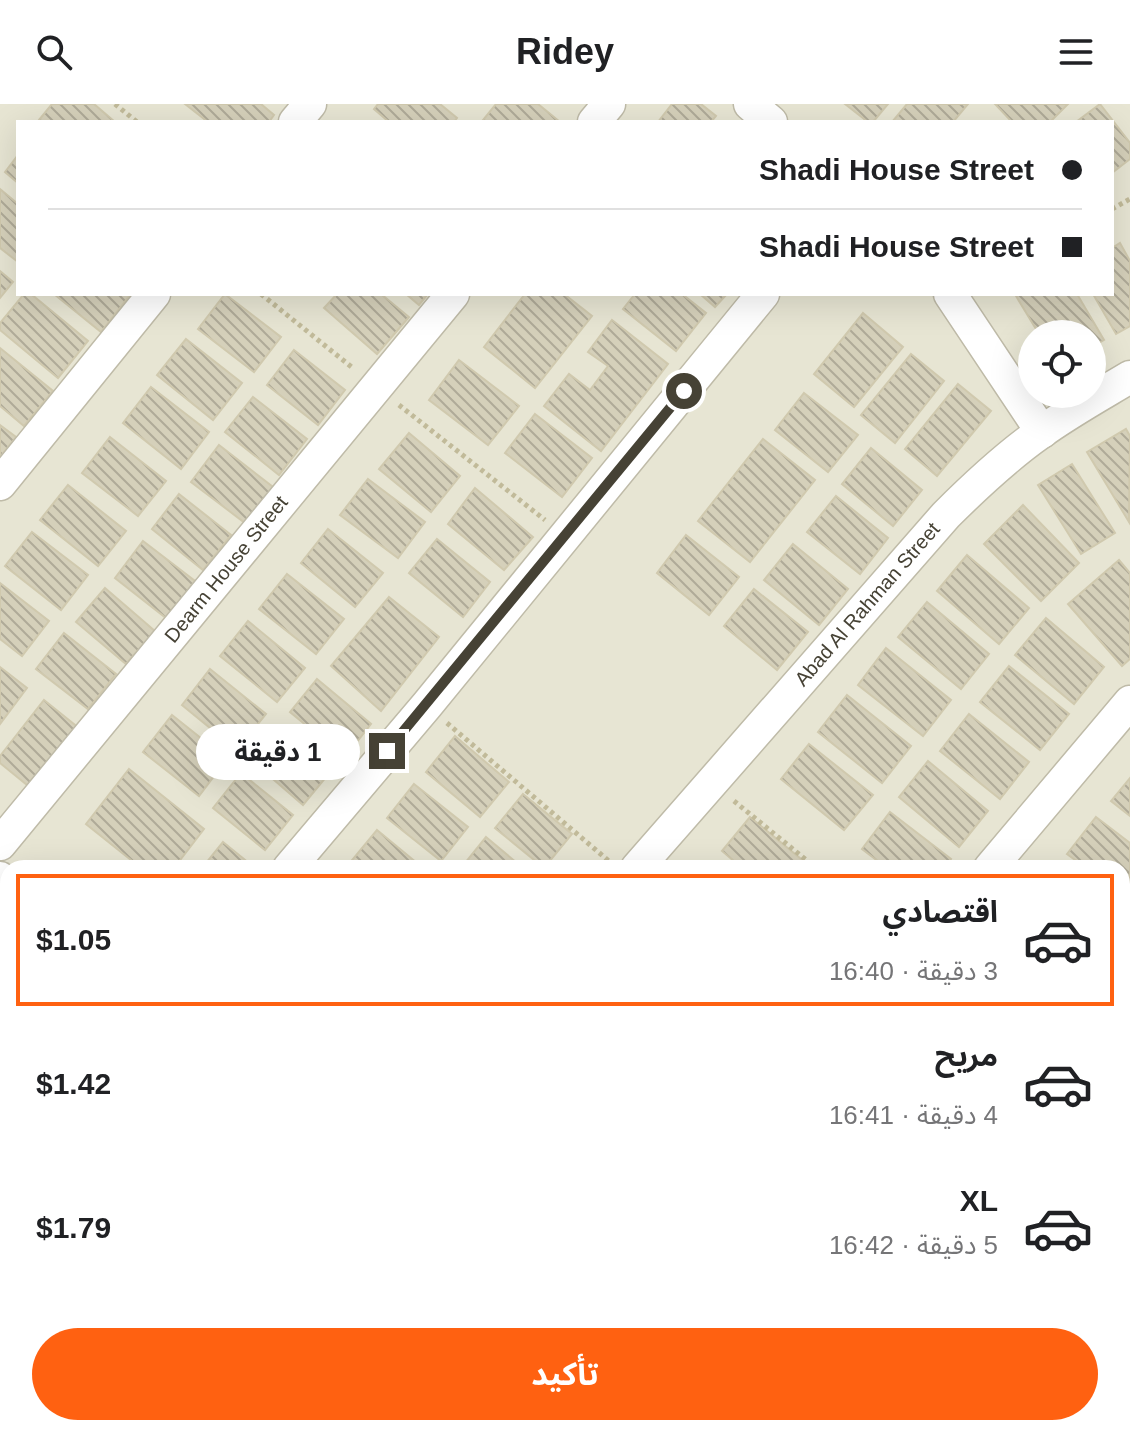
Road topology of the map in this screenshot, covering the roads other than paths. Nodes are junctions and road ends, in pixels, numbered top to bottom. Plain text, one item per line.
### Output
1 (310, 104) edge
2 (609, 104) edge
3 (750, 104) edge
4 (297, 120) edge
5 (596, 120) edge
6 (769, 120) edge
7 (152, 296) edge
8 (451, 296) edge
9 (761, 296) edge
10 (951, 296) edge
11 (1130, 377) edge
12 (1042, 432) junction
13 (0, 484) edge
14 (1130, 702) edge
15 (0, 844) edge
16 (296, 860) edge
17 (644, 860) edge
18 (997, 860) edge

1 - 4 street
2 - 5 street
3 - 6 street
7 - 13 street
8 - 15 street, Dearm House Street
9 - 16 street
10 - 12 street
11 - 12 street, Abad Al Rahman Street
12 - 17 street, Abad Al Rahman Street
14 - 18 street

